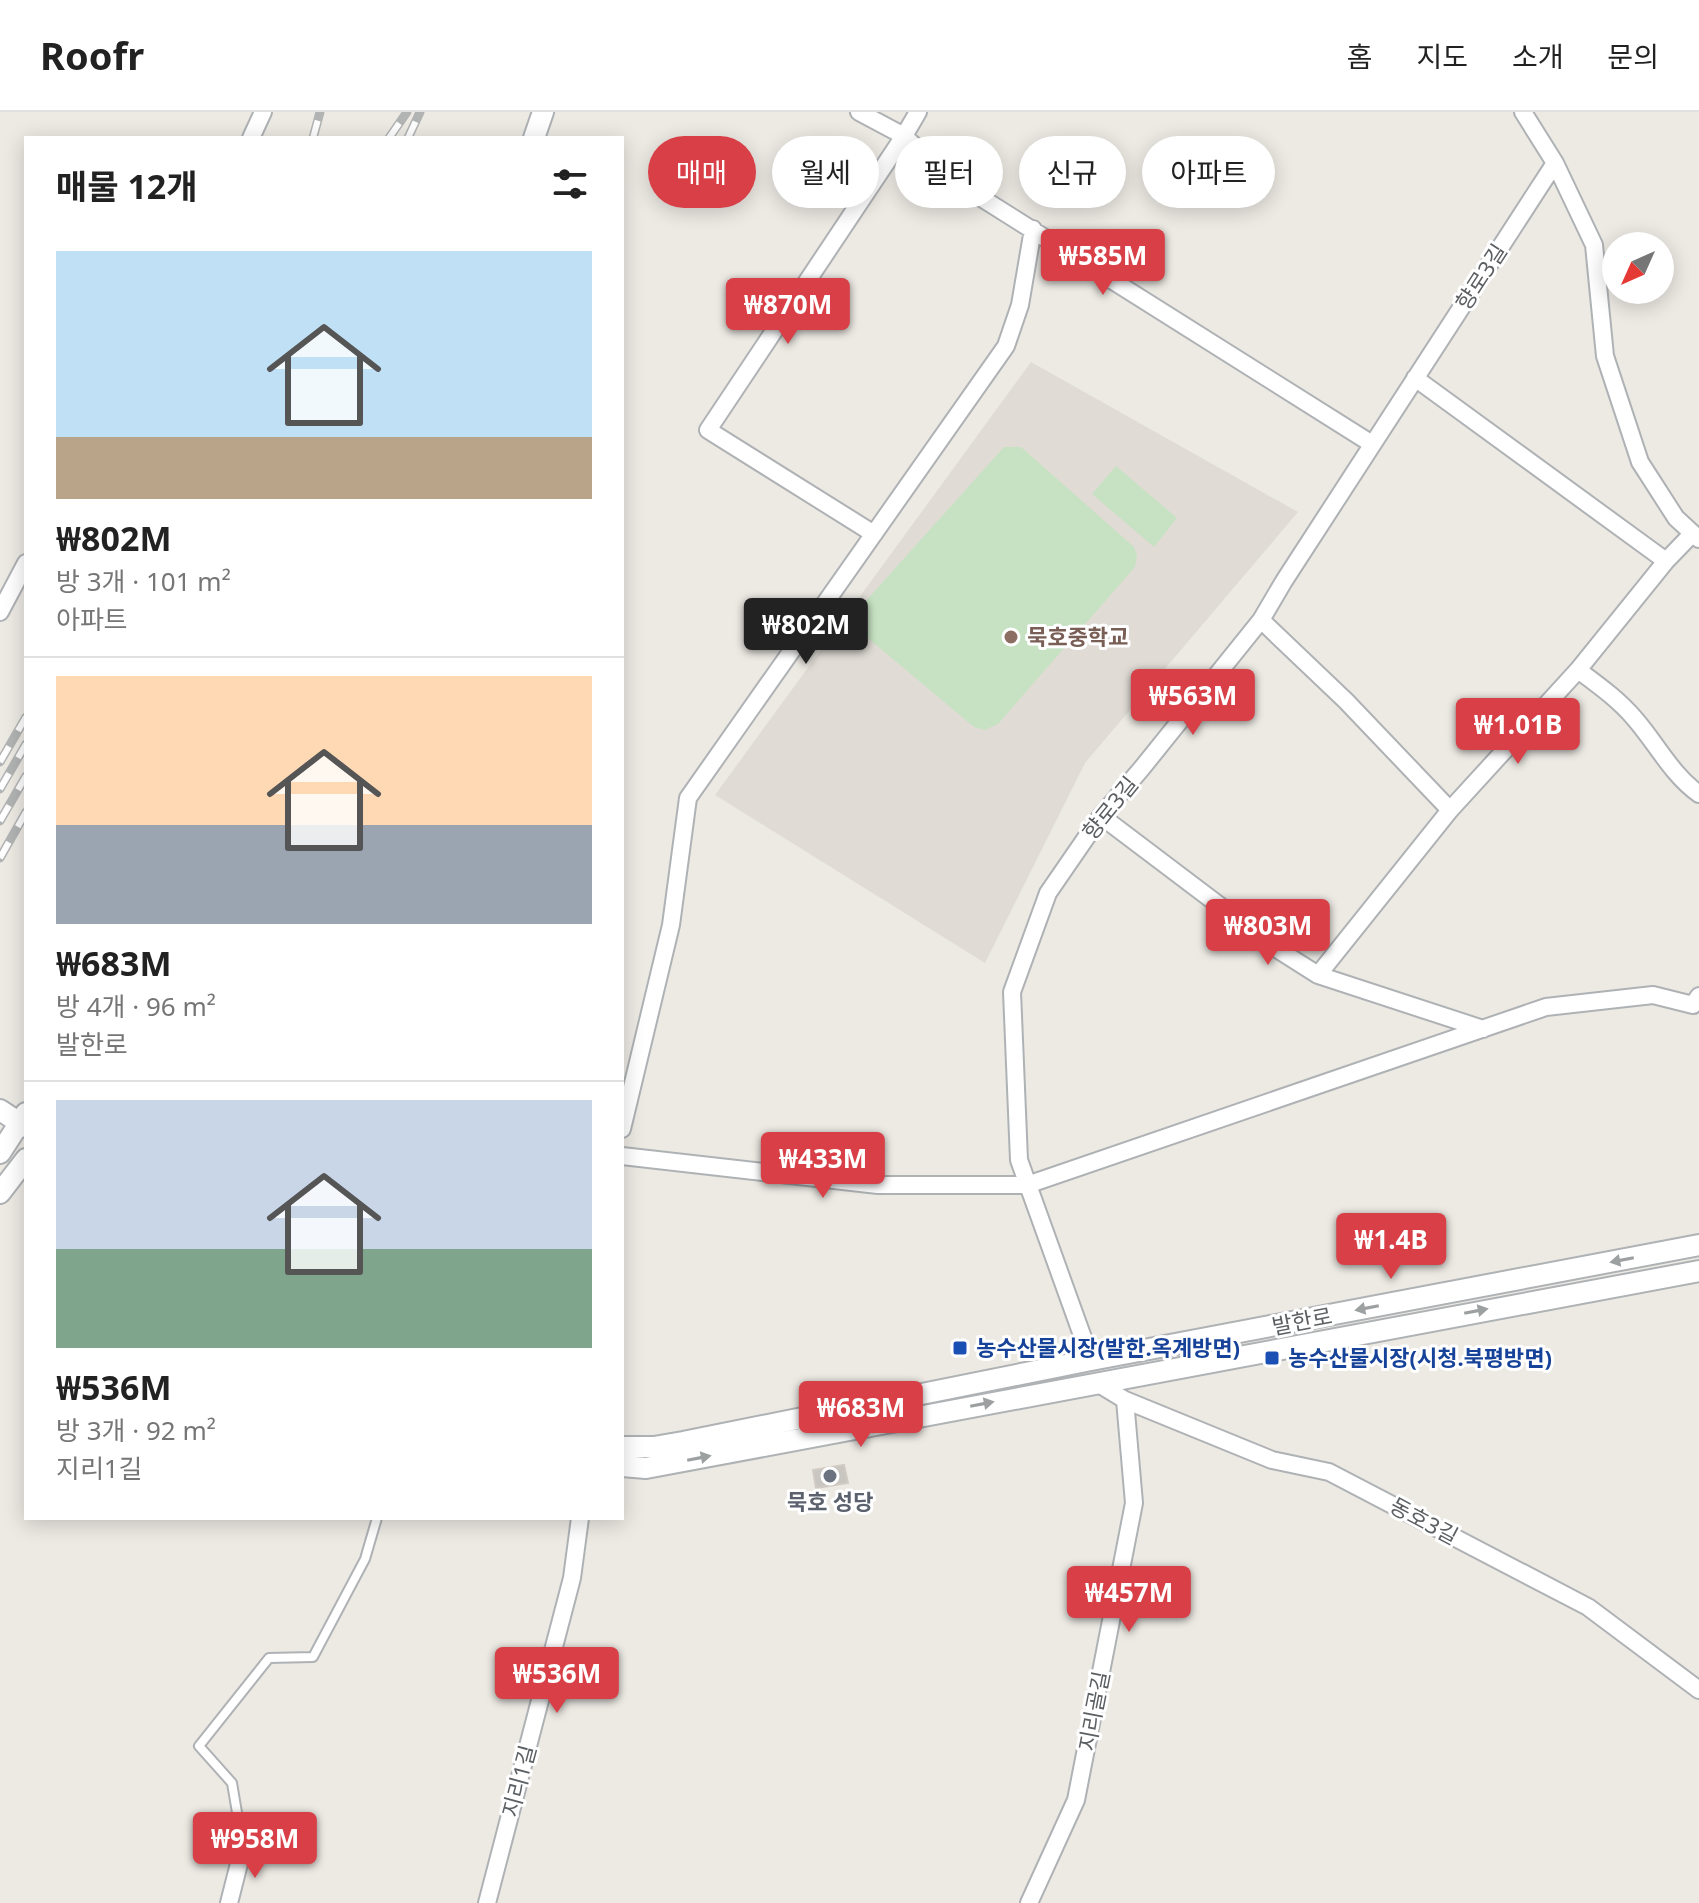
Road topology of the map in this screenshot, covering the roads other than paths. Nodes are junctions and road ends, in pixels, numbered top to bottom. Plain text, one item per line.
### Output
1 (263, 112) edge
2 (543, 112) edge
3 (859, 112) edge
4 (918, 112) edge
5 (1523, 112) edge
6 (252, 136) edge
7 (535, 136) edge
8 (904, 136) joint
9 (895, 150) edge
10 (1555, 163) junction
11 (999, 208) edge
12 (1033, 229) junction
13 (1415, 378) junction
14 (1372, 444) junction
15 (874, 534) junction
16 (1696, 536) edge
17 (1666, 561) junction
18 (24, 567) edge
19 (0, 612) edge
20 (1261, 620) junction
21 (1578, 670) junction
22 (1699, 794) edge
23 (1450, 810) junction
24 (1101, 816) junction
25 (1318, 975) junction
26 (1699, 996) edge
27 (1483, 1029) junction
28 (0, 1110) edge
29 (24, 1121) edge
30 (624, 1121) edge
31 (2, 1145) edge
32 (24, 1156) edge
33 (624, 1156) edge
34 (24, 1160) edge
35 (1027, 1185) junction
36 (0, 1193) edge
37 (1699, 1245) edge
38 (1699, 1271) edge
39 (1091, 1360) junction
40 (1097, 1383) junction
41 (1125, 1400) junction
42 (624, 1447) edge
43 (624, 1466) edge
44 (376, 1520) edge
45 (580, 1520) edge
46 (1699, 1690) edge
47 (243, 1848) joint
48 (229, 1903) edge
49 (487, 1903) edge
50 (1029, 1903) edge

1 - 6 street
2 - 7 street
3 - 8 street
4 - 8 street
5 - 10 street
9 - 15 street
10 - 13 street, 향로3길
10 - 16 street
11 - 12 street
12 - 14 street
12 - 15 street
13 - 14 street, 향로3길
13 - 17 street
14 - 20 street, 향로3길
15 - 30 street
16 - 17 street
17 - 21 street
18 - 19 street
20 - 23 street
20 - 24 street, 향로3길
21 - 22 street
21 - 23 street
23 - 25 street
24 - 25 street
24 - 35 street, 향로3길
25 - 27 street
26 - 27 street
27 - 35 street
28 - 29 street
29 - 31 street
31 - 32 street
33 - 35 street
34 - 36 street
35 - 39 street, 향로3길
37 -> 39 street, 발한로
40 -> 38 street, 발한로
39 - 40 street
39 - 42 street, 발한로
40 - 41 street
43 -> 40 street, 발한로
41 - 46 street, 동호3길
41 - 50 street, 지리골길
44 - 47 lane
45 - 49 street, 지리1길
47 - 48 street

